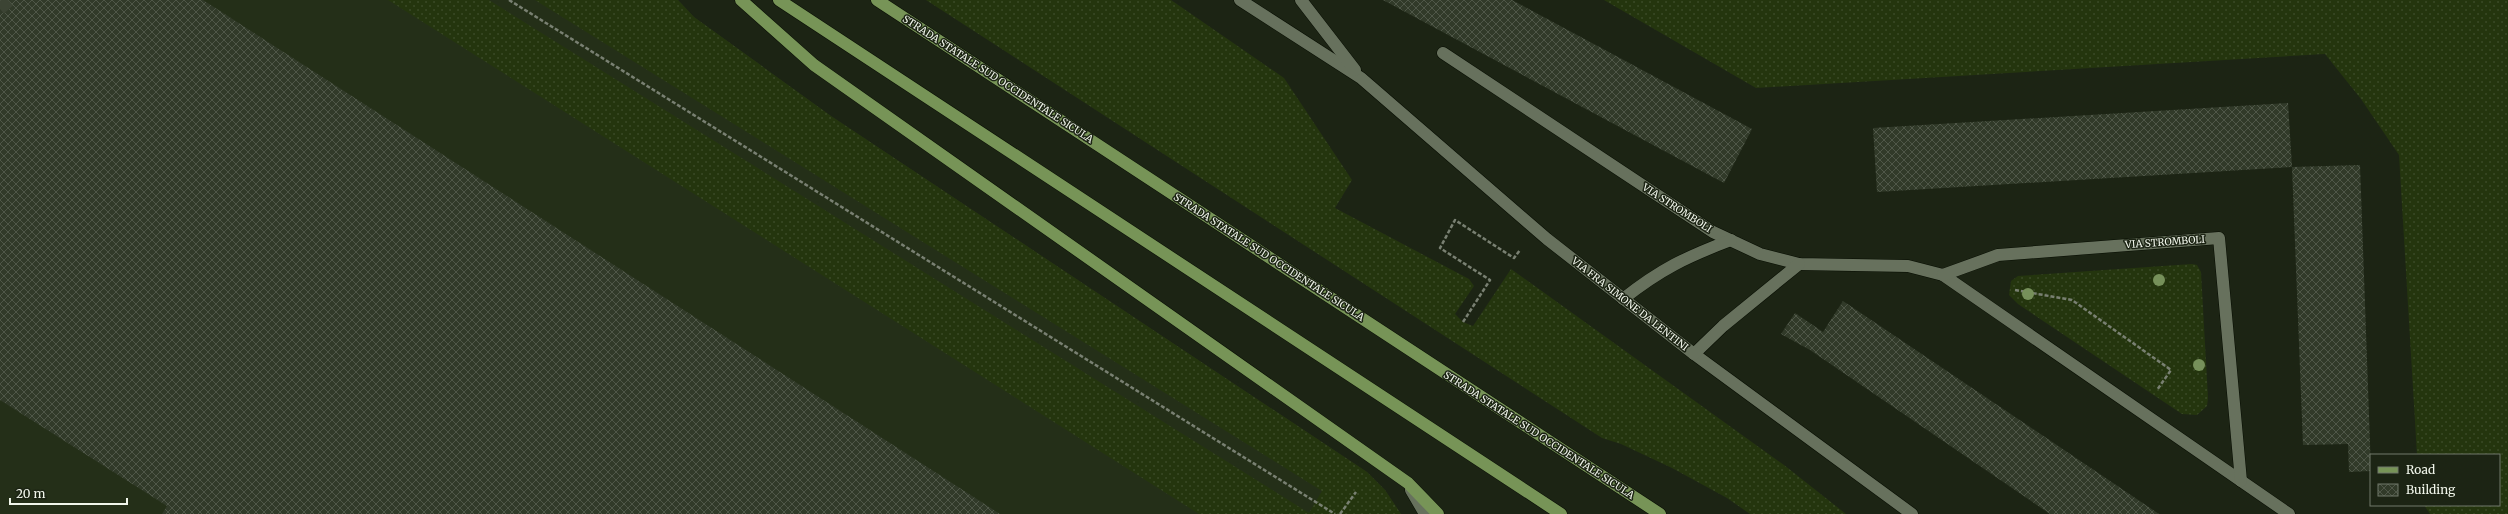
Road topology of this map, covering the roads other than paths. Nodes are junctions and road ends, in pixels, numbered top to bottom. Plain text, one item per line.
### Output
1 (741, 0) edge
2 (779, 0) edge
3 (877, 0) edge
4 (1240, 0) edge
5 (1301, 0) edge
6 (1443, 53) dead end
7 (1361, 78) junction
8 (1731, 240) junction
9 (1799, 264) junction
10 (1943, 275) junction
11 (1623, 299) junction
12 (1694, 354) junction
13 (2241, 481) junction
14 (1408, 483) junction
15 (1425, 514) edge
16 (1438, 514) edge
17 (1561, 514) edge
18 (1660, 514) edge
19 (1912, 514) edge
20 (2289, 514) edge

1 - 14 main road
2 - 17 main road
3 - 18 main road, STRADA STATALE SUD OCCIDENTALE SICULA
4 - 7 street
5 - 7 street
6 - 8 street, VIA STROMBOLI
7 - 11 street, VIA FRA SIMONE DA LENTINI
8 - 9 street, VIA STROMBOLI
8 - 11 street
9 - 10 street, VIA STROMBOLI
9 - 12 street
10 - 13 street, VIA STROMBOLI
10 - 13 street, VIA STROMBOLI
11 - 12 street, VIA FRA SIMONE DA LENTINI
12 - 19 street, VIA FRA SIMONE DA LENTINI
13 - 20 street, VIA STROMBOLI
14 - 15 street
14 - 16 main road

